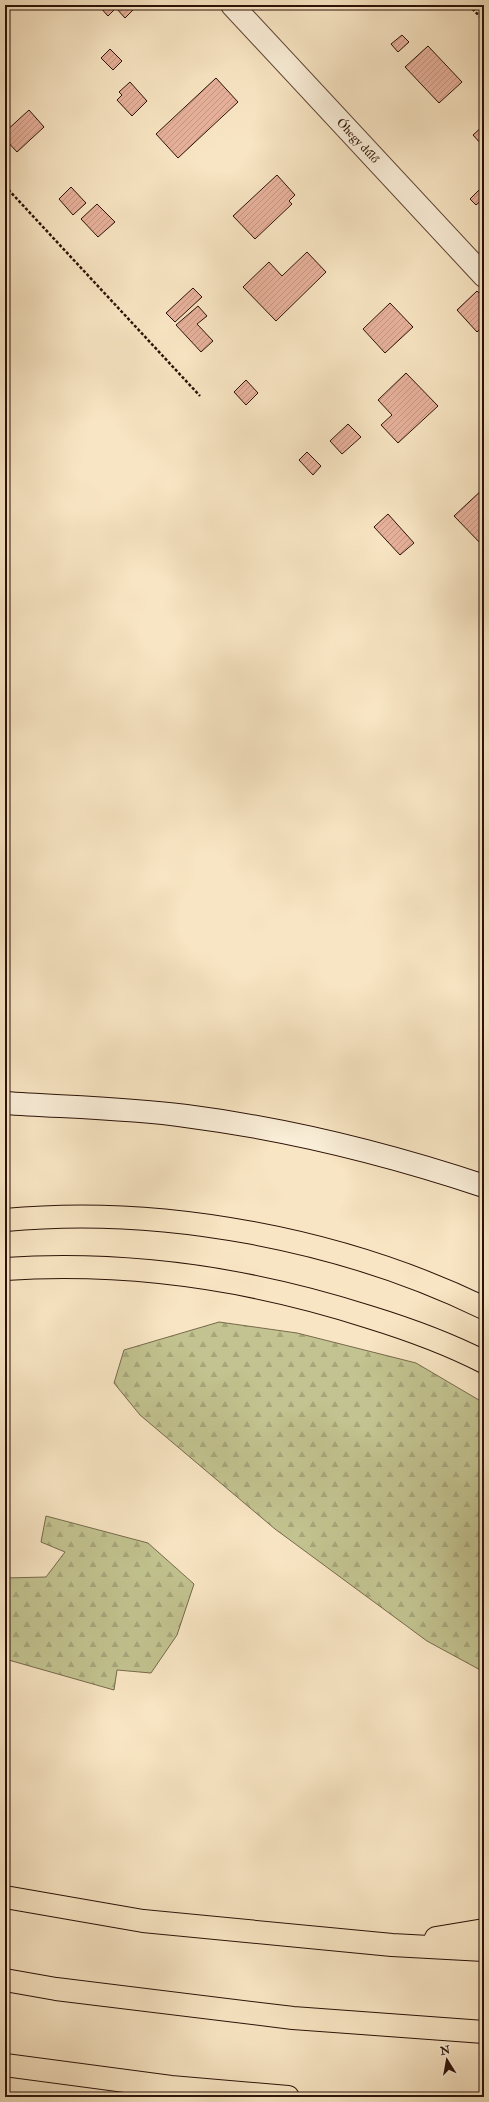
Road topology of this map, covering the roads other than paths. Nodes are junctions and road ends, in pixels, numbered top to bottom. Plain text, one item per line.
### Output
1 (232, 5) edge
2 (484, 276) edge
3 (5, 1103) edge
4 (484, 1186) edge
5 (5, 1220) edge
6 (5, 1269) edge
7 (484, 1308) edge
8 (484, 1362) edge
9 (5, 1897) edge
10 (484, 1930) edge
11 (392, 1945) junction
12 (484, 1950) edge
13 (5, 1980) edge
14 (484, 2032) edge
15 (5, 2065) edge
16 (288, 2097) edge

1 - 2 street, Óhegy dűlő
3 - 4 street
5 - 7 highway
6 - 8 highway
9 - 11 highway
10 - 11 highway
11 - 12 highway
13 - 14 highway
15 - 16 highway

